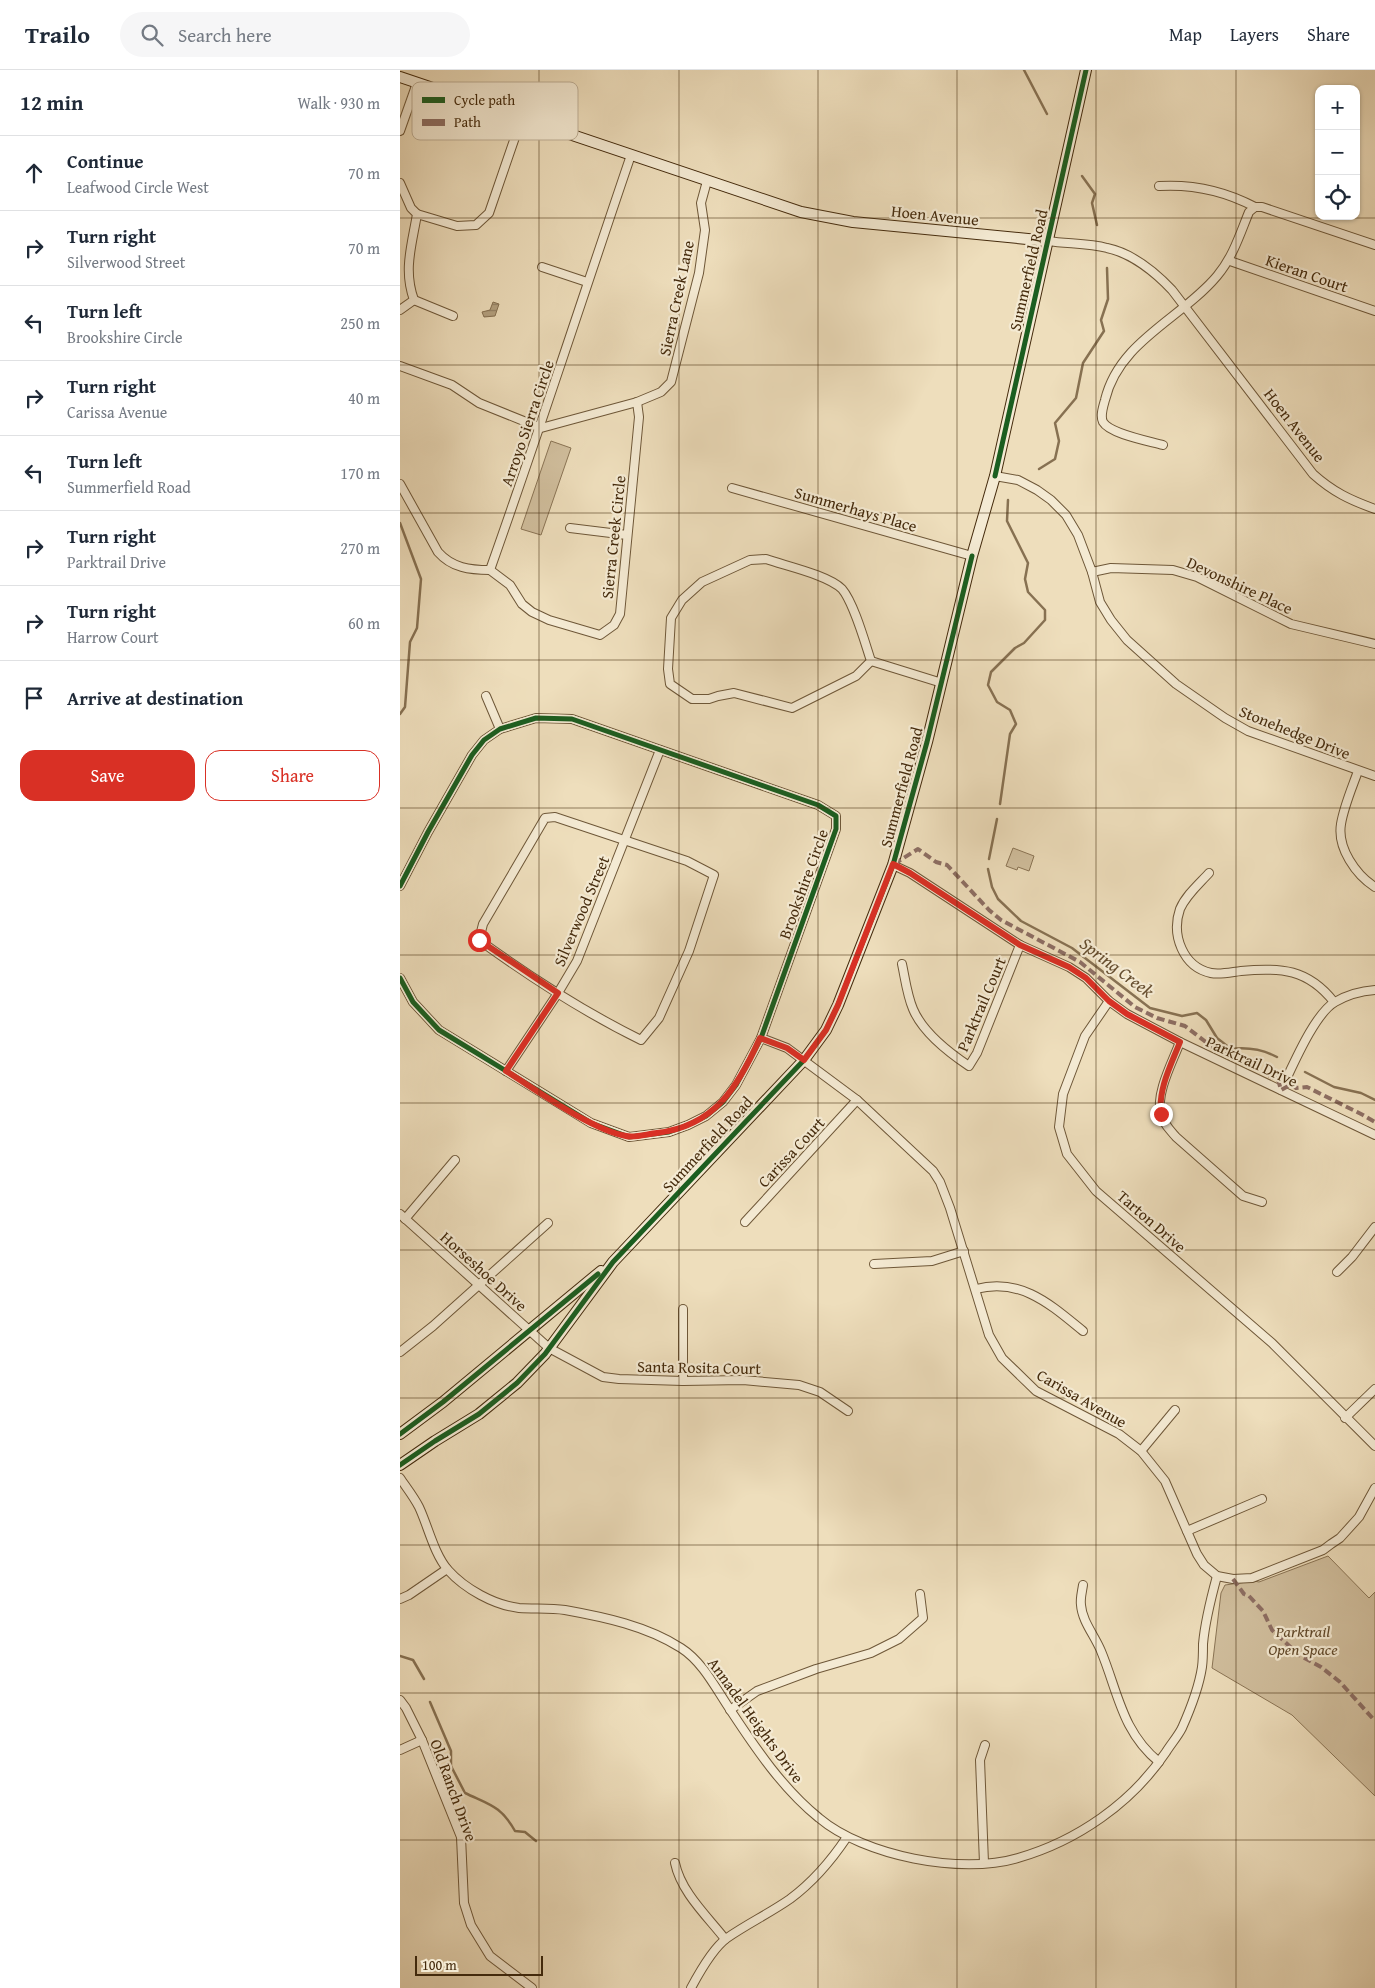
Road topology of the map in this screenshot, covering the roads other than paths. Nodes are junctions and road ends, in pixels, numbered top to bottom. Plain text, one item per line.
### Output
1 (1086, 70) edge
2 (400, 77) edge
3 (414, 82) edge
4 (412, 97) edge
5 (400, 131) edge
6 (578, 136) edge
7 (514, 140) edge
8 (631, 154) junction
9 (708, 181) junction
10 (400, 183) edge
11 (1159, 186) dead end
12 (1255, 207) junction
13 (417, 214) junction
14 (1048, 241) junction
15 (1375, 245) edge
16 (1230, 261) junction
17 (542, 267) dead end
18 (587, 282) junction
19 (414, 300) junction
20 (1184, 307) junction
21 (400, 310) edge
22 (1375, 311) edge
23 (453, 316) dead end
24 (400, 366) edge
25 (637, 402) junction
26 (541, 428) junction
27 (1163, 445) dead end
28 (995, 476) junction
29 (400, 484) edge
30 (732, 488) dead end
31 (1375, 509) edge
32 (570, 528) dead end
33 (627, 535) junction
34 (972, 556) junction
35 (490, 570) junction
36 (1092, 572) junction
37 (1375, 644) edge
38 (871, 661) junction
39 (942, 683) junction
40 (486, 696) dead end
41 (500, 729) junction
42 (660, 750) junction
43 (1358, 771) junction
44 (1375, 776) edge
45 (626, 841) junction
46 (893, 864) junction
47 (1209, 873) dead end
48 (400, 886) edge
49 (1375, 887) edge
50 (1020, 945) junction
51 (902, 964) dead end
52 (400, 978) edge
53 (1375, 990) edge
54 (558, 993) junction
55 (1109, 1001) junction
56 (1334, 1002) junction
57 (760, 1038) junction
58 (1180, 1042) junction
59 (804, 1060) junction
60 (506, 1071) junction
61 (1281, 1090) junction
62 (857, 1100) junction
63 (1375, 1135) edge
64 (455, 1160) dead end
65 (1262, 1202) dead end
66 (403, 1216) edge
67 (745, 1222) dead end
68 (548, 1223) dead end
69 (1375, 1227) edge
70 (964, 1251) junction
71 (612, 1262) junction
72 (874, 1264) dead end
73 (1337, 1272) dead end
74 (480, 1284) junction
75 (976, 1290) junction
76 (683, 1309) dead end
77 (530, 1330) junction
78 (1083, 1331) dead end
79 (549, 1348) junction
80 (400, 1352) edge
81 (683, 1381) junction
82 (1375, 1389) edge
83 (1175, 1410) dead end
84 (848, 1411) dead end
85 (1345, 1418) junction
86 (400, 1434) edge
87 (1375, 1446) edge
88 (1141, 1451) junction
89 (400, 1466) edge
90 (400, 1478) edge
91 (1375, 1488) edge
92 (1262, 1499) dead end
93 (1187, 1531) junction
94 (447, 1569) junction
95 (1217, 1576) junction
96 (1082, 1586) dead end
97 (920, 1594) dead end
98 (400, 1598) edge
99 (400, 1700) edge
100 (730, 1710) junction
101 (422, 1740) junction
102 (985, 1745) dead end
103 (400, 1750) edge
104 (1159, 1762) junction
105 (847, 1837) junction
106 (675, 1863) dead end
107 (984, 1863) junction
108 (726, 1939) junction
109 (532, 1988) edge
110 (691, 1988) edge

1 - 14 street, Summerfield Road
2 - 3 street, Hoen Avenue
4 - 5 street
6 - 8 street, Hoen Avenue
7 - 13 street
8 - 9 street, Hoen Avenue
8 - 18 street, Arroyo Sierra Circle
9 - 14 street, Hoen Avenue
9 - 25 street, Sierra Creek Lane
10 - 13 street
11 - 12 street
12 - 15 street
12 - 16 street
13 - 19 street
14 - 20 street, Hoen Avenue
14 - 28 street, Summerfield Road
16 - 20 street
16 - 22 street, Kieran Court
17 - 18 street
18 - 26 street, Arroyo Sierra Circle
19 - 21 street
19 - 23 street
20 - 27 street
20 - 31 street, Hoen Avenue
24 - 26 street
25 - 26 street
25 - 33 street, Sierra Creek Circle
26 - 35 street, Arroyo Sierra Circle
28 - 34 street, Summerfield Road
28 - 36 street, Stonehedge Drive
29 - 35 street
30 - 34 street, Summerhays Place
32 - 33 street
33 - 35 street, Sierra Creek Circle
34 - 39 street, Summerfield Road
36 - 37 street, Devonshire Place
36 - 43 street, Stonehedge Drive
38 - 38 street
38 - 39 street
39 - 46 street, Summerfield Road
40 - 41 street
41 - 42 street, Brookshire Circle
41 - 48 street, Brookshire Circle
42 - 45 street, Silverwood Street
42 - 57 street, Brookshire Circle
43 - 44 street, Stonehedge Drive
43 - 49 street
45 - 54 street, Silverwood Street
45 - 54 street
45 - 54 street
46 - 50 street, Parktrail Drive
46 - 59 street, Summerfield Road
47 - 56 street
50 - 51 street, Parktrail Court
50 - 55 street, Parktrail Drive
52 - 60 street, Brookshire Circle
53 - 56 street
54 - 60 street, Silverwood Street
55 - 58 street, Parktrail Drive
55 - 85 street, Tarton Drive
56 - 61 street
57 - 59 street, Carissa Avenue
57 - 60 street, Brookshire Circle
58 - 61 street, Parktrail Drive
58 - 65 street
59 - 62 street, Carissa Avenue
59 - 71 street, Summerfield Road
61 - 63 street, Parktrail Drive
62 - 67 street, Carissa Court
62 - 70 street, Carissa Avenue
64 - 66 street
66 - 74 street, Horseshoe Drive
68 - 74 street
69 - 73 street
70 - 72 street
70 - 75 street, Carissa Avenue
71 - 77 street, Summerfield Road
71 - 79 street, Summerfield Road
74 - 77 street, Horseshoe Drive
74 - 80 street
75 - 78 street
75 - 88 street, Carissa Avenue
76 - 81 street
77 - 79 street, Horseshoe Drive
77 - 86 street, Summerfield Road
79 - 81 street, Santa Rosita Court
79 - 89 street, Summerfield Road
81 - 84 street, Santa Rosita Court
82 - 85 street
83 - 88 street
85 - 87 street, Tarton Drive
88 - 93 street, Carissa Avenue
90 - 94 street, Annadel Heights Drive
91 - 95 street
92 - 93 street
93 - 95 street, Carissa Avenue
94 - 98 street
94 - 100 street, Annadel Heights Drive
95 - 104 street, Annadel Heights Drive
96 - 104 street
97 - 100 street
99 - 101 street, Old Ranch Drive
100 - 105 street, Annadel Heights Drive
101 - 103 street
101 - 109 street, Old Ranch Drive
102 - 107 street
104 - 107 street, Annadel Heights Drive
105 - 107 street, Annadel Heights Drive
105 - 108 street
106 - 108 street
108 - 110 street

